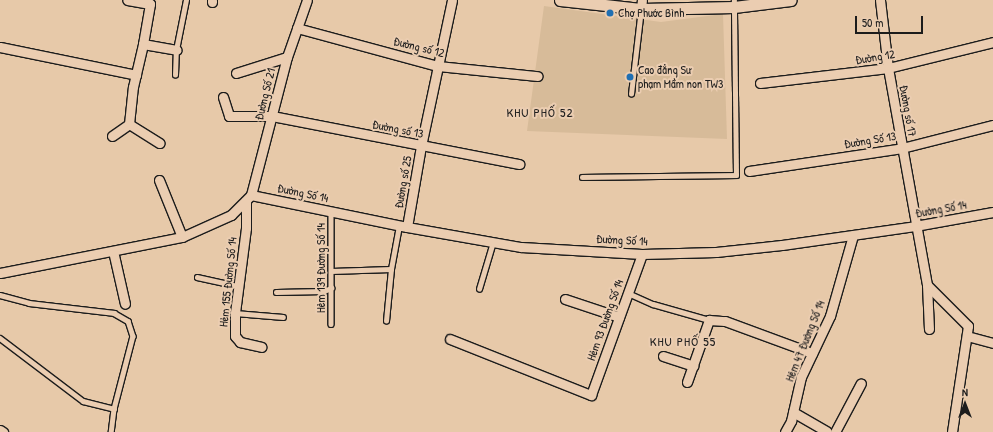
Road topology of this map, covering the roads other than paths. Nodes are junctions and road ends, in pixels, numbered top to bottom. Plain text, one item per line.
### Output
1 (127, 0) edge
2 (186, 0) edge
3 (307, 0) edge
4 (452, 0) edge
5 (560, 0) edge
6 (791, 0) edge
7 (880, 0) edge
8 (149, 2) edge
9 (734, 3) edge
10 (642, 5) edge
11 (297, 28) junction
12 (993, 42) edge
13 (143, 44) junction
14 (0, 47) edge
15 (176, 50) junction
16 (287, 57) junction
17 (438, 66) junction
18 (888, 68) junction
19 (236, 73) dead end
20 (136, 75) junction
21 (175, 75) dead end
22 (537, 76) dead end
23 (760, 83) dead end
24 (631, 94) dead end
25 (223, 96) dead end
26 (272, 116) junction
27 (129, 124) junction
28 (993, 125) edge
29 (112, 136) dead end
30 (159, 143) dead end
31 (421, 146) junction
32 (902, 148) junction
33 (519, 164) dead end
34 (749, 171) dead end
35 (582, 177) dead end
36 (159, 180) dead end
37 (248, 198) junction
38 (330, 211) junction
39 (993, 212) edge
40 (916, 226) junction
41 (403, 227) junction
42 (853, 235) junction
43 (182, 237) junction
44 (493, 242) junction
45 (113, 251) junction
46 (642, 254) junction
47 (391, 269) junction
48 (331, 271) junction
49 (0, 273) edge
50 (196, 277) dead end
51 (927, 285) junction
52 (238, 286) junction
53 (331, 288) junction
54 (479, 289) dead end
55 (276, 292) dead end
56 (628, 293) junction
57 (0, 295) edge
58 (565, 299) dead end
59 (125, 304) dead end
60 (235, 313) junction
61 (283, 317) dead end
62 (619, 317) junction
63 (709, 320) junction
64 (386, 321) dead end
65 (331, 324) dead end
66 (929, 329) dead end
67 (967, 336) junction
68 (0, 338) edge
69 (450, 339) dead end
70 (993, 343) edge
71 (261, 348) dead end
72 (812, 354) junction
73 (663, 356) dead end
74 (692, 366) junction
75 (687, 382) dead end
76 (861, 383) dead end
77 (114, 409) junction
78 (793, 412) junction
79 (0, 430) edge
80 (3, 432) edge
81 (111, 432) edge
82 (785, 432) edge
83 (827, 432) edge
84 (835, 432) edge
85 (952, 432) edge

1 - 8 street
2 - 15 lane
3 - 11 street, Đường Số 21
4 - 17 street, Đường số 25
5 - 10 street
6 - 9 street
7 - 18 street, Đường số 17
8 - 13 street
9 - 10 street
9 - 35 lane
10 - 24 lane
11 - 16 street, Đường Số 21
11 - 17 street, Đường số 12
12 - 18 street, Đường 12
13 - 15 street
13 - 20 street
14 - 20 street
15 - 21 lane
16 - 19 street
16 - 26 street, Đường Số 21
17 - 22 street, Đường số 12
17 - 31 street, Đường số 25
18 - 23 street, Đường 12
18 - 32 street, Đường số 17
20 - 27 street
25 - 26 street, Đường số 13
26 - 31 street, Đường số 13
26 - 37 street, Đường Số 21
27 - 29 street
27 - 30 street
28 - 32 street, Đường Số 13
31 - 33 street, Đường số 13
31 - 41 street, Đường số 25
32 - 34 street, Đường Số 13
32 - 40 street, Đường số 17
36 - 43 street
37 - 38 street, Đường Số 14
37 - 43 street
37 - 52 street, Hẻm 155 Đường Số 14
38 - 41 street, Đường Số 14
38 - 48 lane, Hẻm 139 Đường Số 14
39 - 40 street, Đường Số 14
40 - 42 street, Đường Số 14
40 - 51 street, Đường số 17
41 - 44 street, Đường Số 14
41 - 47 lane
42 - 46 street, Đường Số 14
42 - 72 street, Hẻm 47 Đường Số 14
43 - 45 street
44 - 46 street, Đường Số 14
44 - 54 lane
45 - 49 street
45 - 59 street
46 - 56 street, Hẻm 93 Đường Số 14
47 - 48 lane
47 - 64 lane
48 - 53 lane, Hẻm 139 Đường Số 14
50 - 52 lane
51 - 66 street, Đường số 17
51 - 67 street
52 - 60 street, Hẻm 155 Đường Số 14
53 - 55 lane
53 - 65 lane, Hẻm 139 Đường Số 14
56 - 62 street, Hẻm 93 Đường Số 14
56 - 63 lane
57 - 77 lane
58 - 62 street
60 - 61 lane
60 - 71 street, Hẻm 155 Đường Số 14
62 - 69 street, Hẻm 93 Đường Số 14
63 - 72 street
63 - 74 street
67 - 70 street
67 - 85 street
68 - 77 lane
72 - 78 street, Hẻm 47 Đường Số 14
73 - 74 street
74 - 75 street
76 - 84 street
77 - 81 lane
78 - 82 street, Hẻm 47 Đường Số 14
78 - 83 street
79 - 80 street

